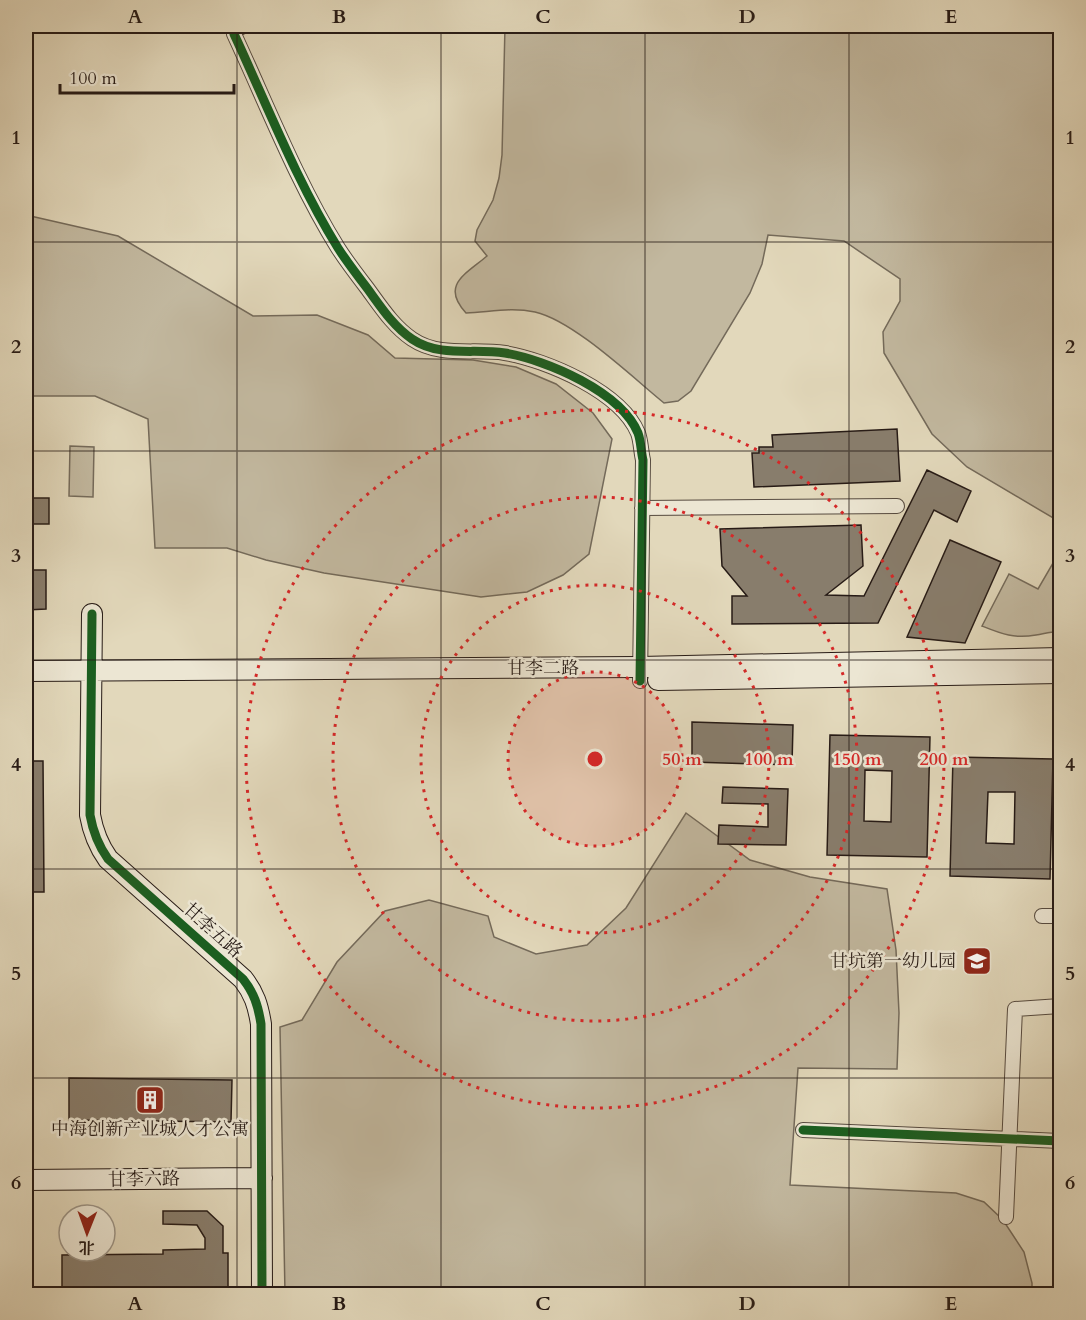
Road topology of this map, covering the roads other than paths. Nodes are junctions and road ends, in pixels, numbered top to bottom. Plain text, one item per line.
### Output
1 (250, 26) edge
2 (234, 34) joint
3 (897, 506) dead end
4 (642, 508) junction
5 (92, 614) dead end
6 (1060, 658) edge
7 (26, 671) edge
8 (1060, 673) edge
9 (640, 674) junction
10 (92, 677) junction
11 (26, 684) edge
12 (1042, 916) dead end
13 (1060, 916) edge
14 (1060, 1006) edge
15 (803, 1130) dead end
16 (1010, 1139) junction
17 (1060, 1141) edge
18 (262, 1178) junction
19 (26, 1180) edge
20 (1006, 1217) dead end
21 (262, 1294) edge

1 - 2 lane
2 - 4 street
3 - 4 street
4 - 9 street
5 - 10 main road, 甘李五路
6 - 9 main road, 甘李二路
7 - 10 main road, 甘李二路
8 - 9 main road, 甘李二路
9 - 10 main road, 甘李二路
10 - 11 main road, 甘李二路
10 - 18 main road, 甘李五路
12 - 13 street
14 - 16 street
15 - 16 street
16 - 17 street
16 - 20 street
18 - 19 main road, 甘李六路
18 - 21 main road, 甘李五路

